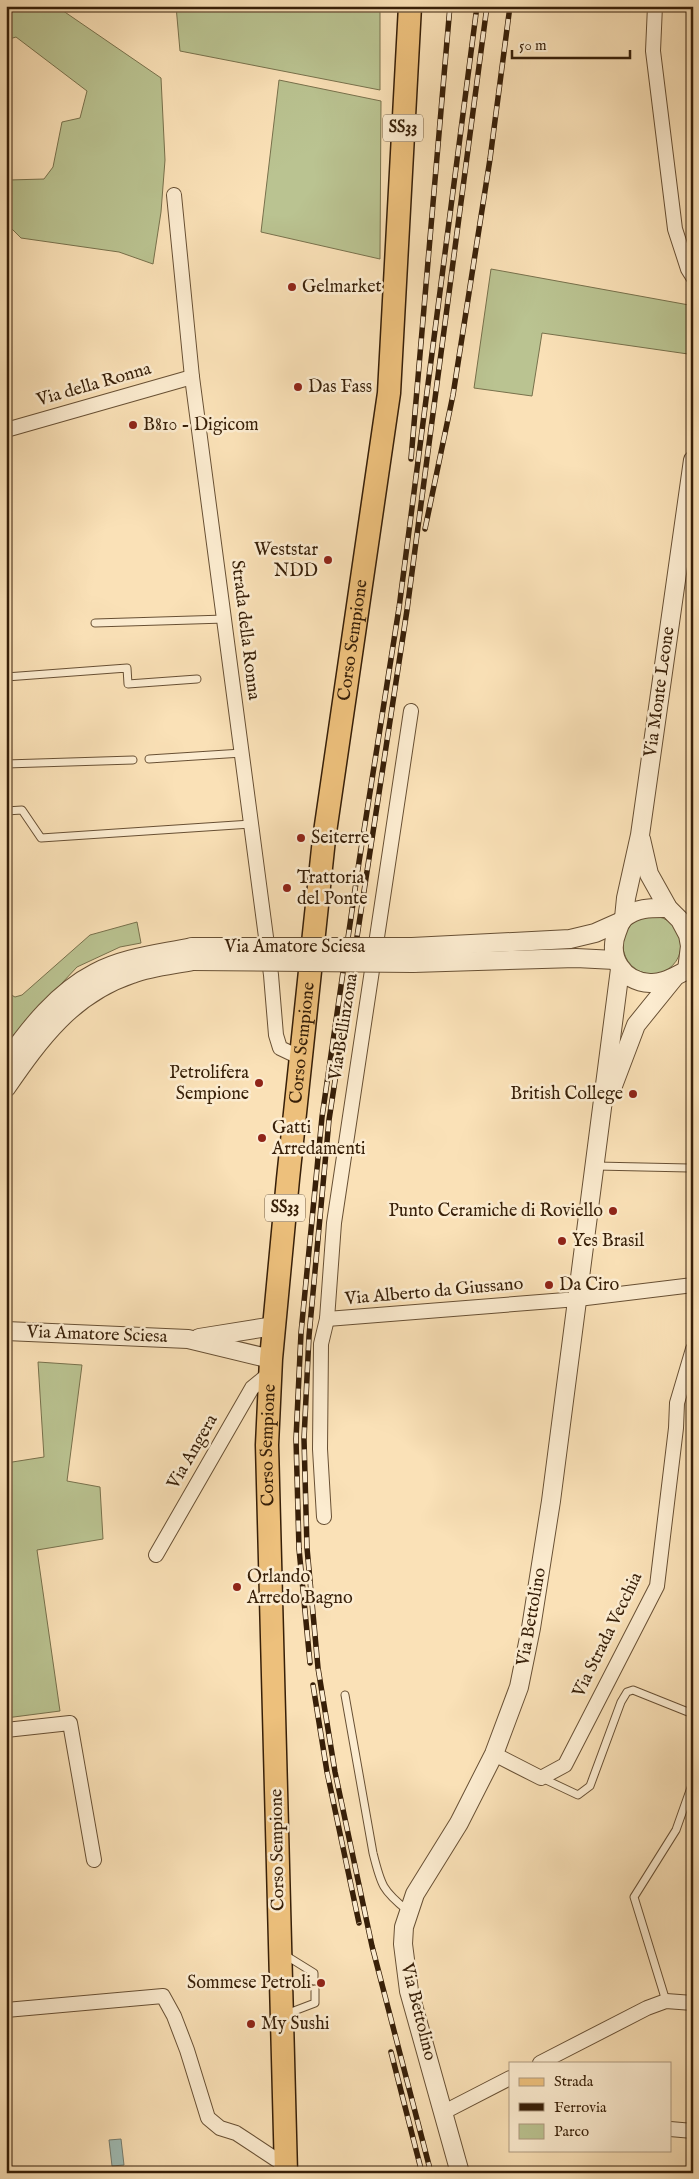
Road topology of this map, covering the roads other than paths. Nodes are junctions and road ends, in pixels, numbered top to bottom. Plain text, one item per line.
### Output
1 (410, 6) edge
2 (655, 6) edge
3 (174, 195) dead end
4 (693, 277) edge
5 (192, 377) junction
6 (6, 430) edge
7 (693, 460) edge
8 (224, 619) junction
9 (95, 623) dead end
10 (6, 677) edge
11 (197, 679) dead end
12 (410, 711) dead end
13 (242, 754) junction
14 (149, 759) dead end
15 (133, 760) dead end
16 (6, 764) edge
17 (6, 812) edge
18 (251, 824) junction
19 (640, 836) junction
20 (668, 908) junction
21 (623, 920) junction
22 (689, 926) edge
23 (192, 954) junction
24 (413, 955) junction
25 (617, 965) junction
26 (685, 971) edge
27 (299, 1057) junction
28 (6, 1062) edge
29 (6, 1088) edge
30 (602, 1118) junction
31 (596, 1166) junction
32 (689, 1168) dead end
33 (693, 1284) edge
34 (578, 1299) junction
35 (327, 1320) junction
36 (274, 1326) junction
37 (6, 1331) edge
38 (188, 1339) junction
39 (693, 1349) edge
40 (271, 1366) junction
41 (324, 1517) dead end
42 (156, 1555) dead end
43 (345, 1695) dead end
44 (688, 1712) dead end
45 (6, 1730) edge
46 (494, 1754) junction
47 (541, 1778) junction
48 (693, 1782) edge
49 (94, 1860) dead end
50 (408, 1911) junction
51 (280, 1952) junction
52 (314, 1981) dead end
53 (315, 1989) dead end
54 (666, 2001) junction
55 (693, 2003) edge
56 (6, 2010) edge
57 (282, 2016) junction
58 (542, 2062) edge
59 (509, 2079) edge
60 (444, 2112) junction
61 (672, 2129) edge
62 (693, 2131) edge
63 (286, 2169) edge
64 (460, 2173) edge

1 - 27 main road, Corso Sempione / SS33
2 - 4 street
3 - 5 street, Strada della Ronna
5 - 6 street, Via della Ronna
5 - 8 street, Strada della Ronna
7 - 19 street, Via Monte Leone
8 - 9 lane
8 - 13 street, Strada della Ronna
10 - 11 lane
12 - 35 street, Via Bellinzona
13 - 14 lane
13 - 18 street, Strada della Ronna
15 - 16 lane
17 - 18 lane
18 - 27 street, Strada della Ronna
19 - 20 street, Via Monte Leone
19 - 21 street, Via Monte Leone
20 - 21 street
20 - 22 street
21 - 24 street, Via Amatore Sciesa
21 - 25 street
22 - 26 street
23 - 24 street, Via Amatore Sciesa, bridge
23 - 28 street, Via Amatore Sciesa
23 - 29 street, Via Amatore Sciesa
24 - 25 street, Via Amatore Sciesa
25 - 26 street
25 - 30 street
26 - 30 street
27 - 36 main road, Corso Sempione / SS33
30 - 31 street
31 - 32 lane
31 - 34 street
33 - 34 street, Via Alberto da Giussano
34 - 35 street, Via Alberto da Giussano
34 - 46 street, Via Bettolino
35 - 41 street, Via Bellinzona
36 - 38 street, Via Amatore Sciesa
36 - 40 main road, Corso Sempione / SS33
37 - 38 street, Via Amatore Sciesa
38 - 40 street, Via Amatore Sciesa
39 - 47 street, Via Strada Vecchia
40 - 42 street, Via Angera
40 - 51 main road, Corso Sempione / SS33
43 - 50 lane
44 - 47 lane
45 - 49 street
46 - 47 street
46 - 50 street, Via Bettolino
48 - 54 lane
50 - 60 street, Via Bettolino
51 - 52 lane
51 - 57 main road, Corso Sempione / SS33
53 - 57 lane
54 - 55 street
54 - 58 street
56 - 63 street
57 - 63 main road, Corso Sempione / SS33
59 - 60 street
60 - 64 street, Via Bettolino
61 - 62 street

